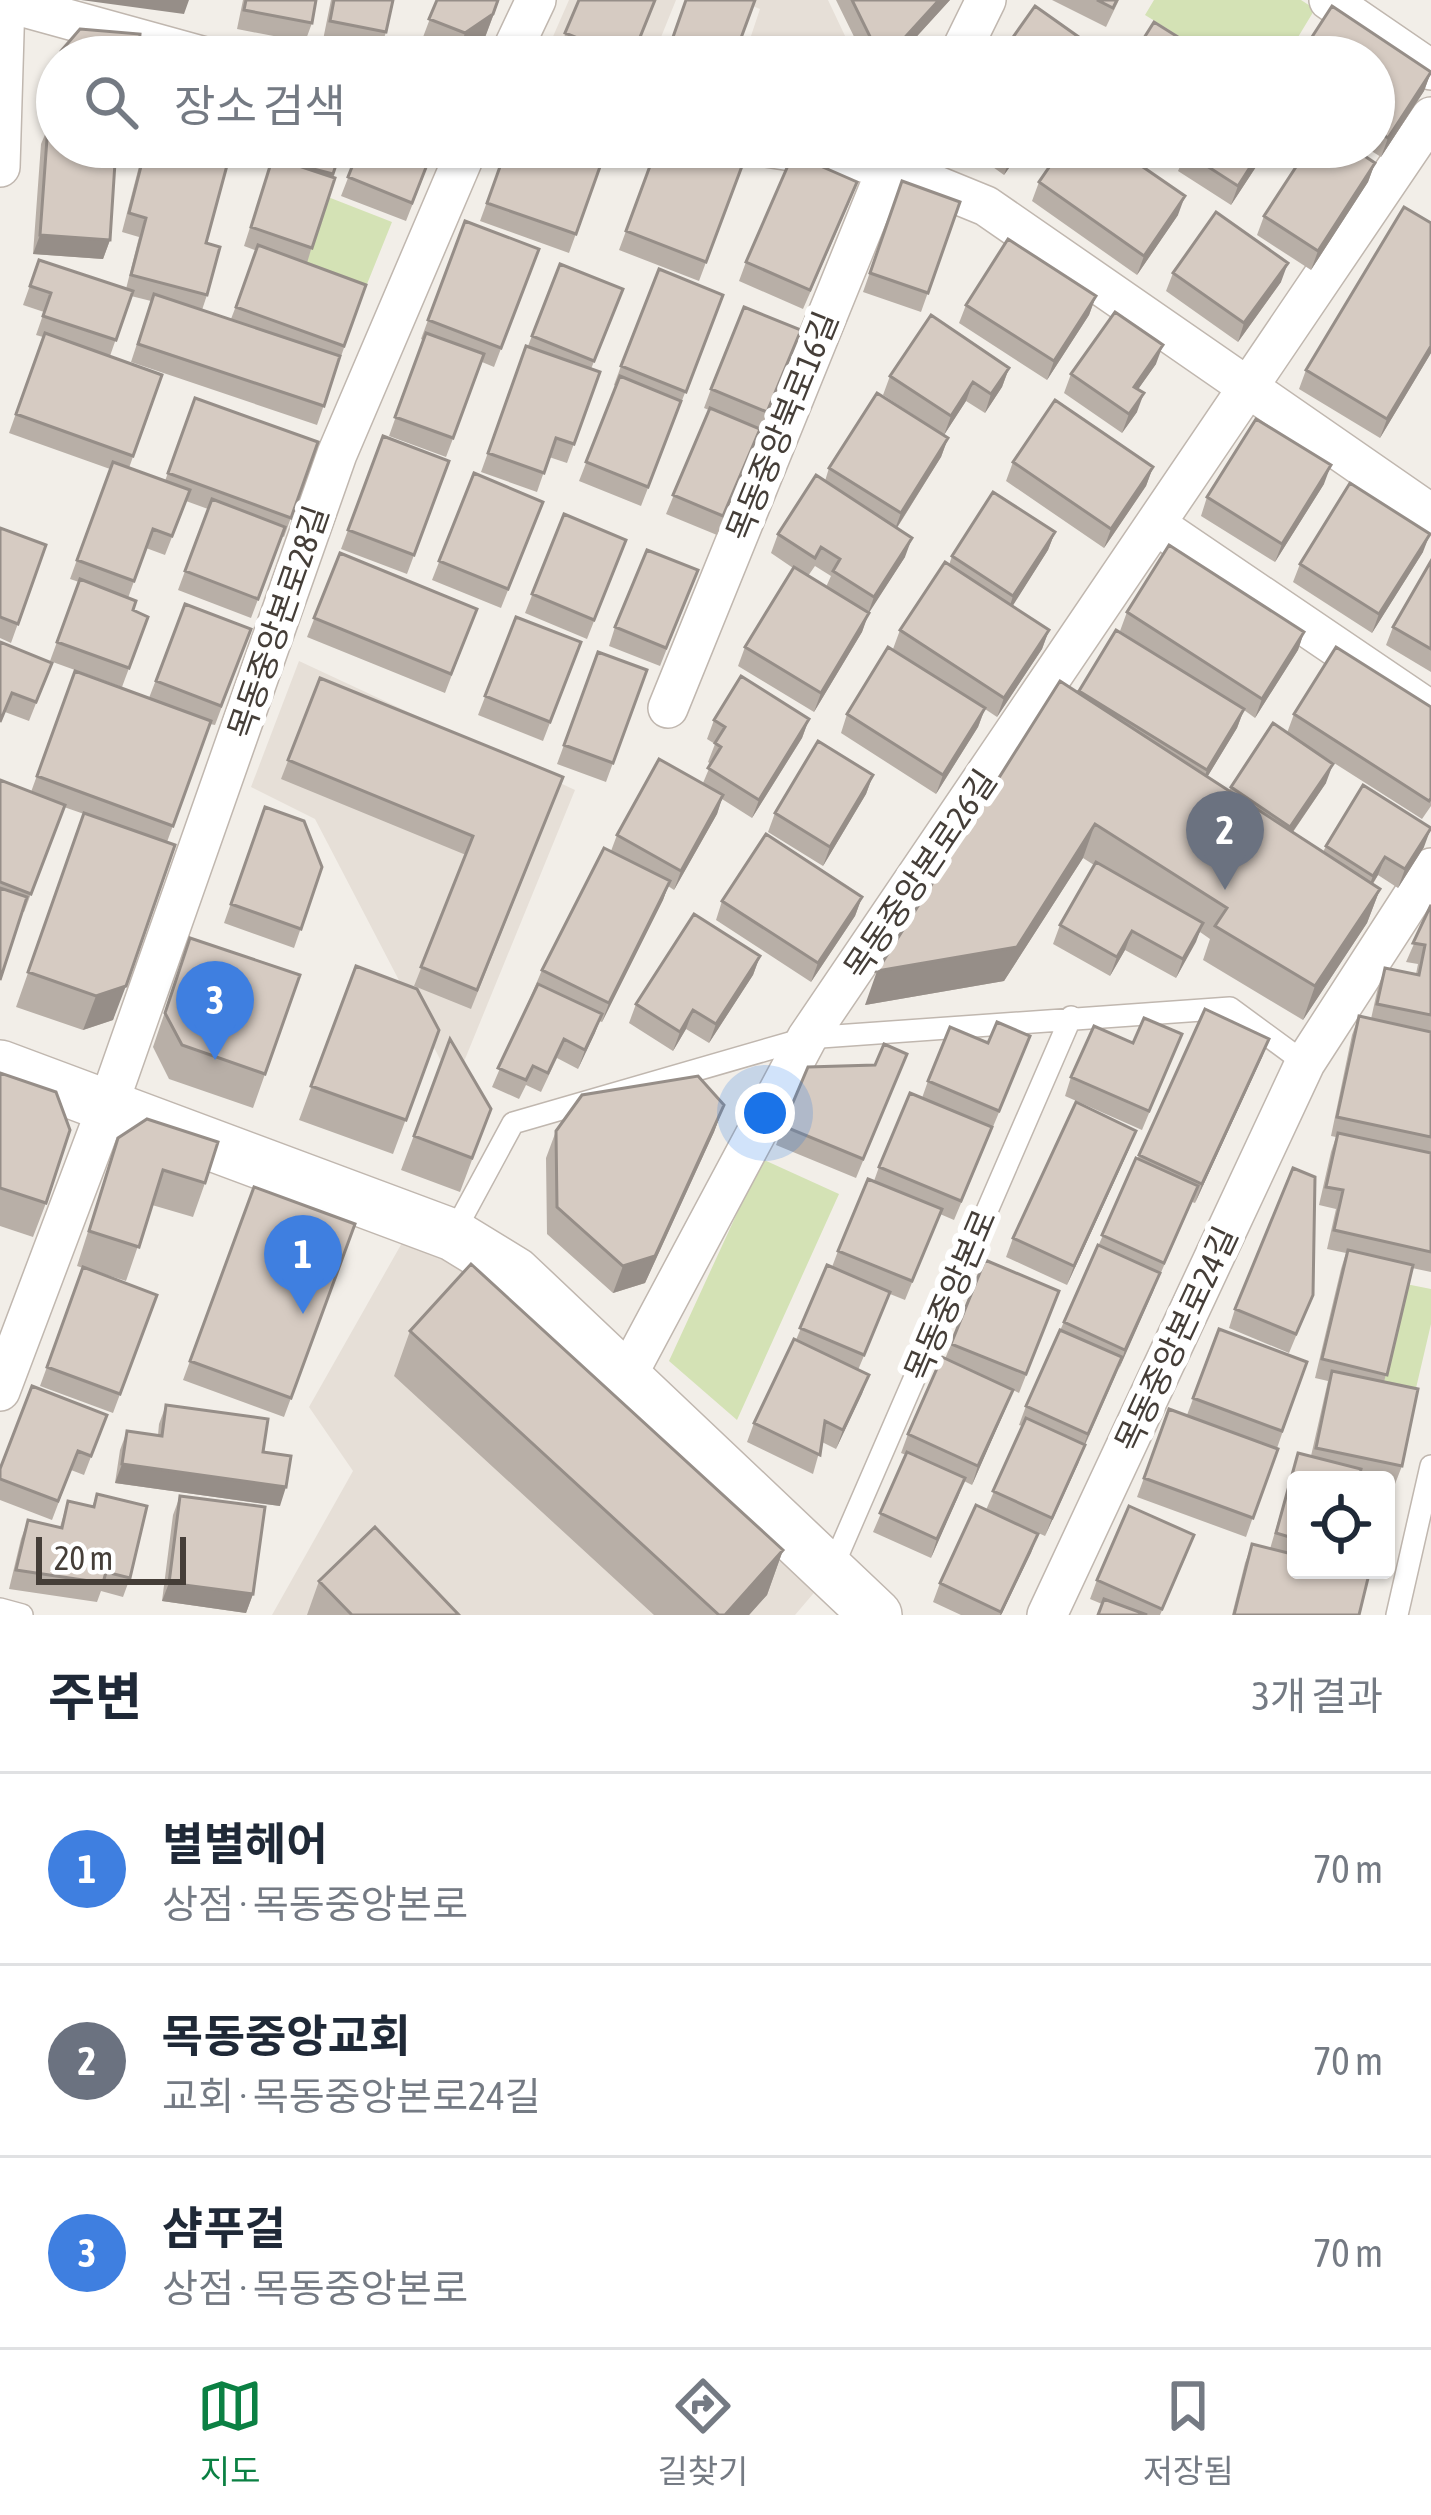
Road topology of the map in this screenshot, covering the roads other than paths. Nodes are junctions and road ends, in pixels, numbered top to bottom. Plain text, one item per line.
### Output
1 (536, 0) edge
2 (986, 0) edge
3 (1329, 0) edge
4 (7, 2) edge
5 (129, 36) edge
6 (518, 36) edge
7 (968, 36) edge
8 (1381, 36) edge
9 (1395, 45) edge
10 (1431, 70) edge
11 (1431, 117) edge
12 (0, 167) edge
13 (459, 168) edge
14 (890, 168) edge
15 (917, 168) edge
16 (1251, 391) junction
17 (1431, 514) edge
18 (1158, 526) junction
19 (668, 708) dead end
20 (1431, 711) edge
21 (1431, 868) edge
22 (1071, 1016) junction
23 (807, 1038) junction
24 (1305, 1064) junction
25 (0, 1066) edge
26 (108, 1105) junction
27 (452, 1234) junction
28 (625, 1379) junction
29 (0, 1390) edge
30 (1431, 1466) edge
31 (830, 1574) junction
32 (0, 1610) edge
33 (22, 1615) edge
34 (876, 1615) edge
35 (1047, 1615) edge
36 (1397, 1615) edge

1 - 6 street
2 - 7 street
3 - 8 street
4 - 5 street
4 - 12 street
9 - 10 street
11 - 16 street, 목동중앙본로26길
13 - 26 street, 목동중앙본로28길
14 - 19 street, 목동중앙북로16길
15 - 16 street
16 - 17 street
16 - 18 street, 목동중앙본로26길
18 - 20 street
18 - 23 street, 목동중앙본로26길
21 - 24 street, 목동중앙본로24길
22 - 23 lane
22 - 24 lane
22 - 31 lane, 목동중앙본로
23 - 27 lane
23 - 28 street, 목동중앙본로26길
24 - 35 street, 목동중앙본로24길
25 - 26 street
26 - 27 street
26 - 29 street, 목동중앙본로28길
27 - 28 street
28 - 31 street
30 - 36 lane
31 - 34 street
32 - 33 lane

